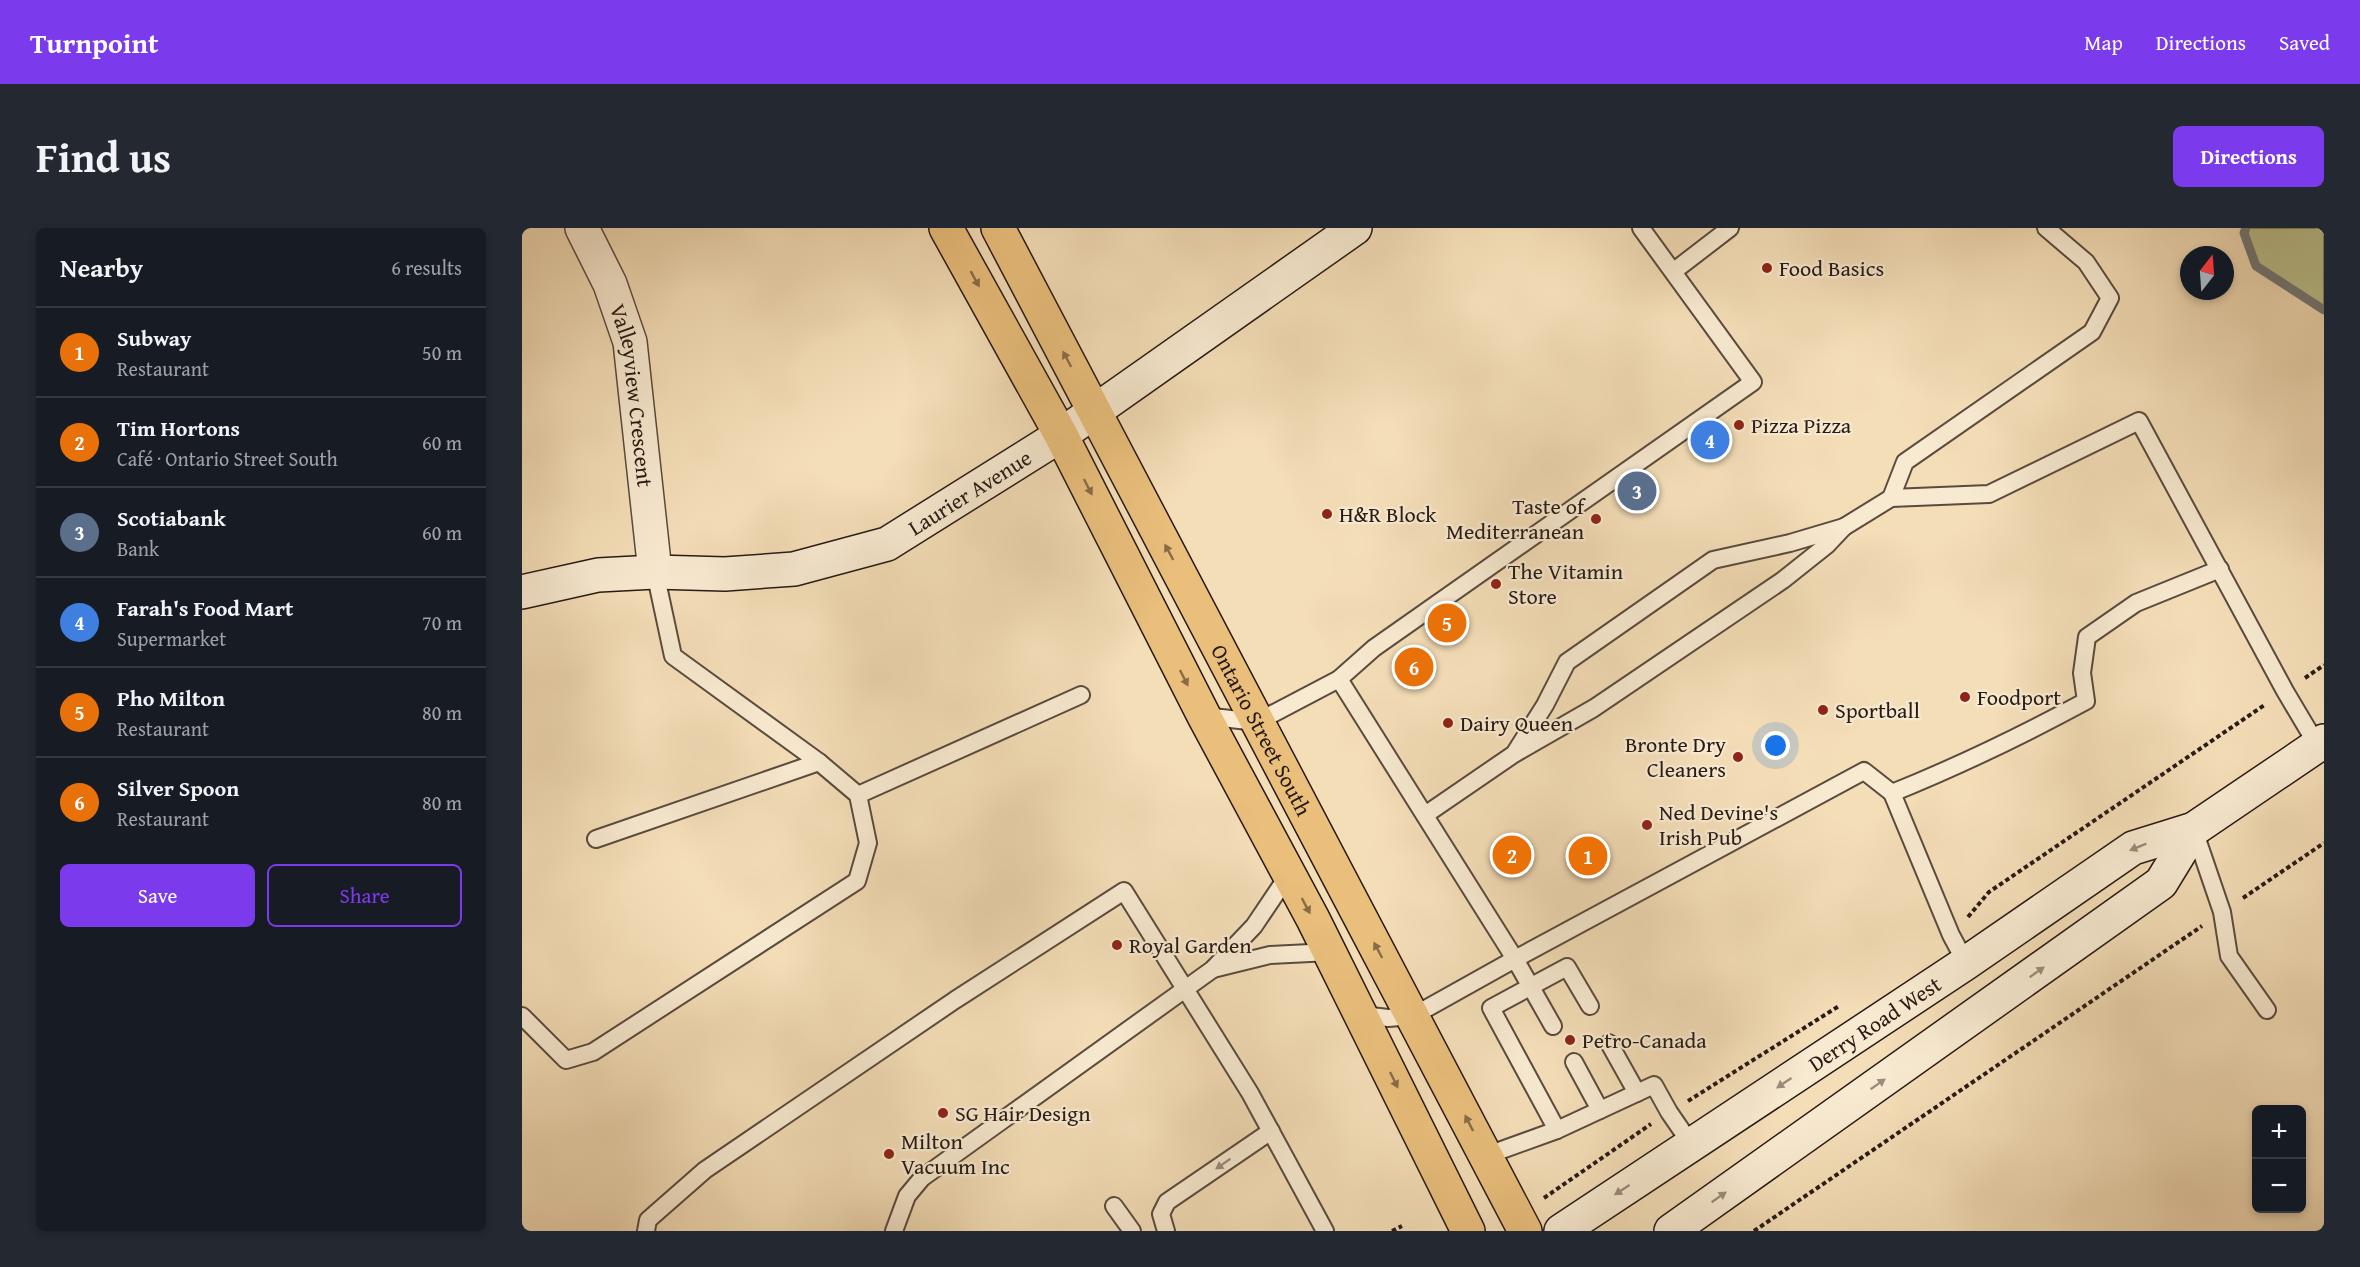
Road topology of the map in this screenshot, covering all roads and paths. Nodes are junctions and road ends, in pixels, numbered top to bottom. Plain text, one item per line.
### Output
1 (582, 228) edge
2 (946, 228) edge
3 (998, 228) edge
4 (1355, 228) edge
5 (1641, 228) edge
6 (1730, 228) edge
7 (2046, 228) edge
8 (1674, 271) junction
9 (1094, 411) junction
10 (1060, 435) junction
11 (1891, 498) junction
12 (1844, 527) junction
13 (2220, 569) junction
14 (655, 572) junction
15 (522, 592) edge
16 (2324, 665) edge
17 (1339, 679) junction
18 (2285, 692) junction
19 (1081, 695) dead end
20 (1203, 716) junction
21 (1257, 722) junction
22 (2322, 747) edge
23 (1514, 754) junction
24 (819, 762) junction
25 (1892, 793) junction
26 (858, 795) junction
27 (1425, 815) junction
28 (2194, 830) junction
29 (596, 839) dead end
30 (2324, 843) edge
31 (1289, 874) junction
32 (2222, 912) junction
33 (1958, 949) junction
34 (1330, 952) junction
35 (1515, 958) junction
36 (1213, 969) junction
37 (1531, 986) junction
38 (1185, 989) junction
39 (1840, 1005) dead end
40 (1590, 1006) dead end
41 (2267, 1010) dead end
42 (1362, 1015) junction
43 (522, 1016) edge
44 (1413, 1016) junction
45 (1553, 1026) dead end
46 (1609, 1043) dead end
47 (1574, 1062) dead end
48 (1637, 1093) junction
49 (1600, 1110) junction
50 (1669, 1113) junction
51 (1557, 1130) junction
52 (1271, 1131) junction
53 (1691, 1144) junction
54 (1485, 1156) junction
55 (1114, 1206) dead end
56 (1521, 1224) edge
57 (1402, 1227) dead end
58 (646, 1231) edge
59 (894, 1231) edge
60 (1132, 1231) edge
61 (1166, 1231) edge
62 (1325, 1231) edge
63 (1392, 1231) edge
64 (1468, 1231) edge
65 (1561, 1231) edge
66 (1671, 1231) edge
67 (1754, 1231) edge

1 - 14 main road, Valleyview Crescent
2 -> 10 main road, Ontario Street South
9 -> 3 main road, Ontario Street South
4 - 9 main road, Laurier Avenue
5 - 8 lane
6 - 8 lane
7 - 11 lane
8 - 17 lane
9 - 10 main road, Laurier Avenue
21 -> 9 main road, Ontario Street South
10 - 14 main road, Laurier Avenue
10 -> 20 main road, Ontario Street South
11 - 12 lane
11 - 13 lane
12 - 23 lane
12 - 23 lane
13 - 18 lane
13 - 25 lane
14 - 15 main road, Laurier Avenue
14 - 24 lane
16 - 18 path
17 - 21 lane
17 - 27 lane
18 - 22 lane
18 - 33 path
19 - 26 lane
20 - 21 lane
20 - 31 main road, Ontario Street South
44 -> 21 main road, Ontario Street South
22 - 28 main road, Derry Road West
23 - 27 lane
24 - 26 lane
24 - 29 lane
25 - 33 lane
25 - 35 lane
26 - 43 lane
27 - 35 lane
28 - 32 lane
28 -> 33 main road, Derry Road West
66 -> 28 main road, Derry Road West
30 - 32 path
31 -> 34 main road, Ontario Street South
31 - 36 lane
32 - 41 lane
32 - 67 path
33 -> 53 main road, Derry Road West
34 - 36 lane
34 - 42 main road, Ontario Street South
35 - 37 lane
35 - 44 lane
36 - 38 lane
37 - 40 lane
37 - 45 lane
37 - 51 lane
38 - 52 lane
38 - 58 lane
38 - 59 lane
39 - 50 path
42 - 44 lane
42 -> 64 main road, Ontario Street South
54 -> 44 main road, Ontario Street South
46 - 48 lane
47 - 49 lane
48 - 49 lane
48 - 50 lane
49 - 51 lane
50 - 53 lane
50 - 56 path
51 - 54 lane
52 -> 61 lane
52 - 62 lane
53 -> 65 main road, Derry Road West
54 - 56 main road, Ontario Street South
55 - 60 lane
57 - 63 path

